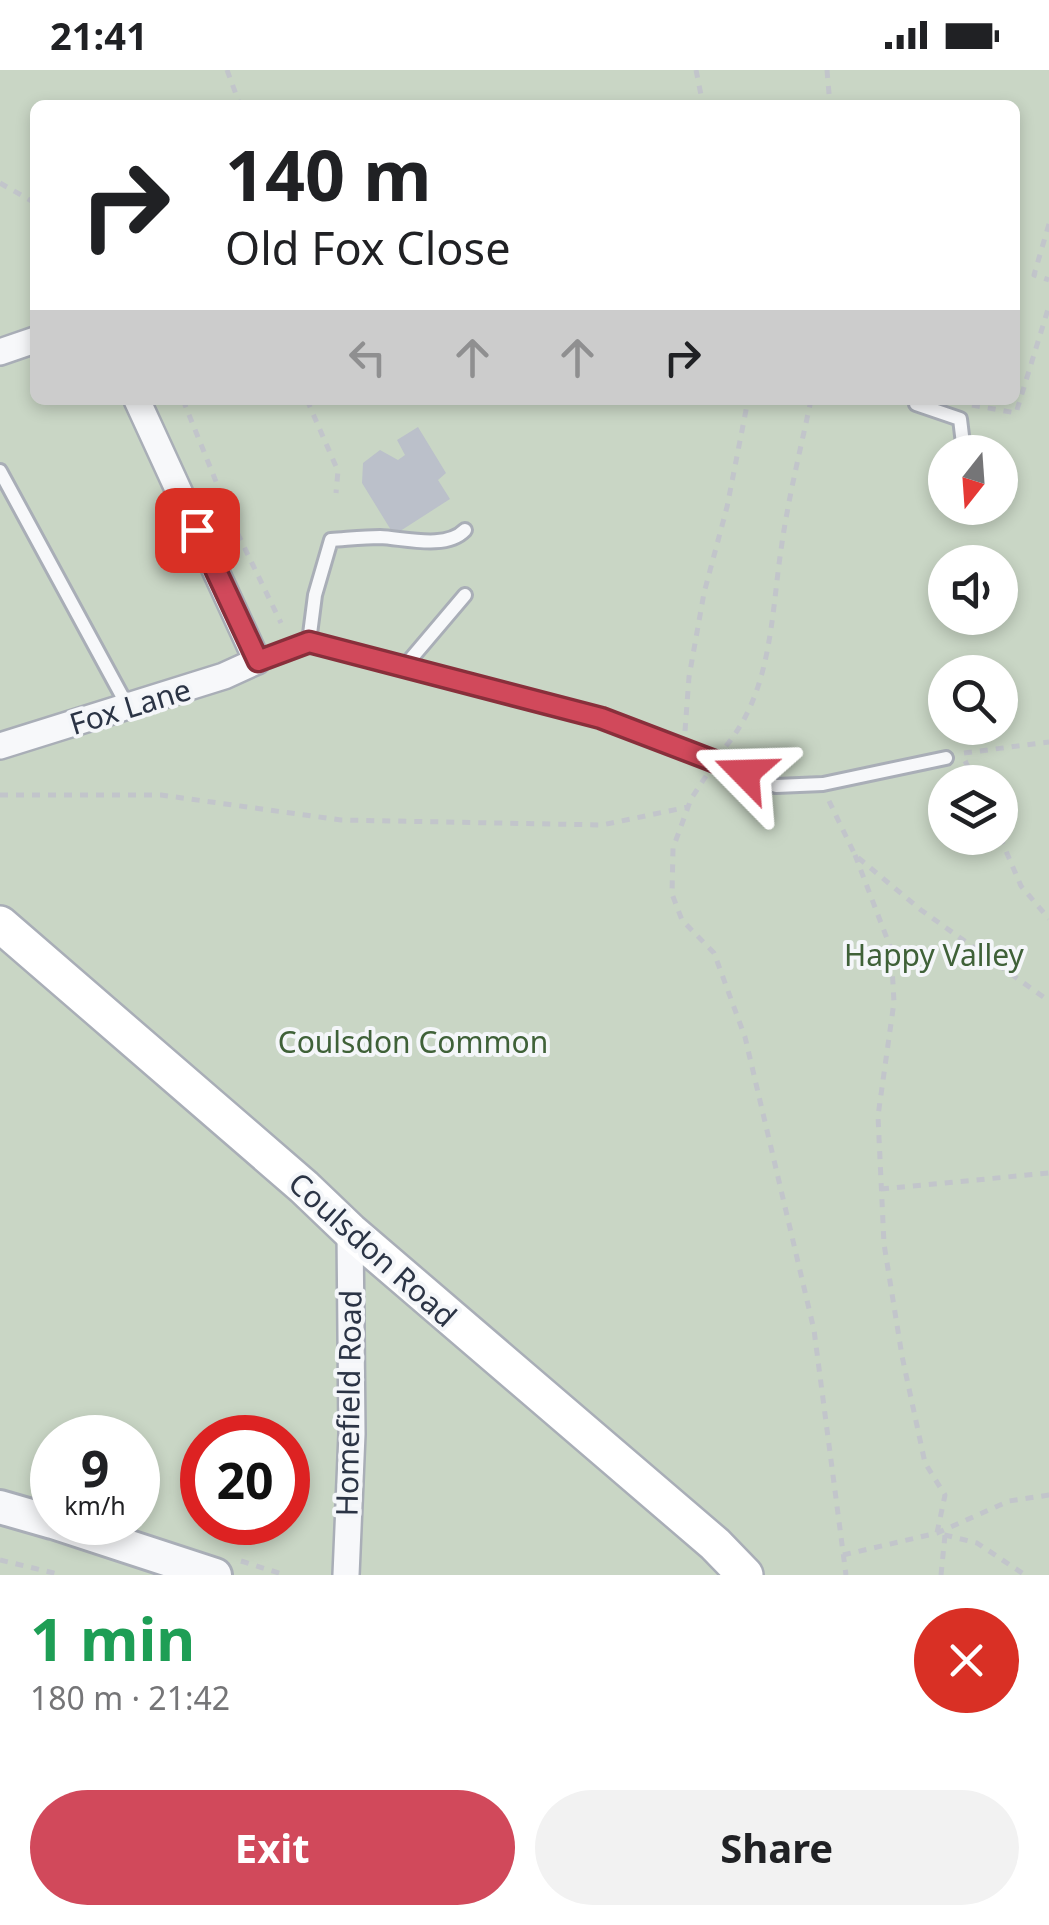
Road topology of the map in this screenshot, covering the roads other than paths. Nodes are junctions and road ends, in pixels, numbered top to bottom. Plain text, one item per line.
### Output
1 (30, 342) edge
2 (0, 352) edge
3 (138, 405) edge
4 (919, 405) edge
5 (962, 435) edge
6 (0, 471) edge
7 (465, 530) dead end
8 (465, 595) dead end
9 (309, 642) junction
10 (258, 661) junction
11 (404, 667) junction
12 (128, 707) junction
13 (0, 746) edge
14 (946, 758) dead end
15 (0, 924) edge
16 (350, 1231) junction
17 (0, 1507) edge
18 (30, 1515) edge
19 (124, 1545) edge
20 (216, 1575) edge
21 (346, 1575) edge
22 (745, 1575) edge

1 - 2 street
3 - 10 street
4 - 5 lane
6 - 12 lane
7 - 9 lane
8 - 11 lane
9 - 10 lane
9 - 11 lane
10 - 12 street, Fox Lane
11 - 14 lane
12 - 13 street, Fox Lane
15 - 16 main road, Coulsdon Road
16 - 21 street, Homefield Road
16 - 22 main road, Coulsdon Road
17 - 18 street
19 - 20 street

